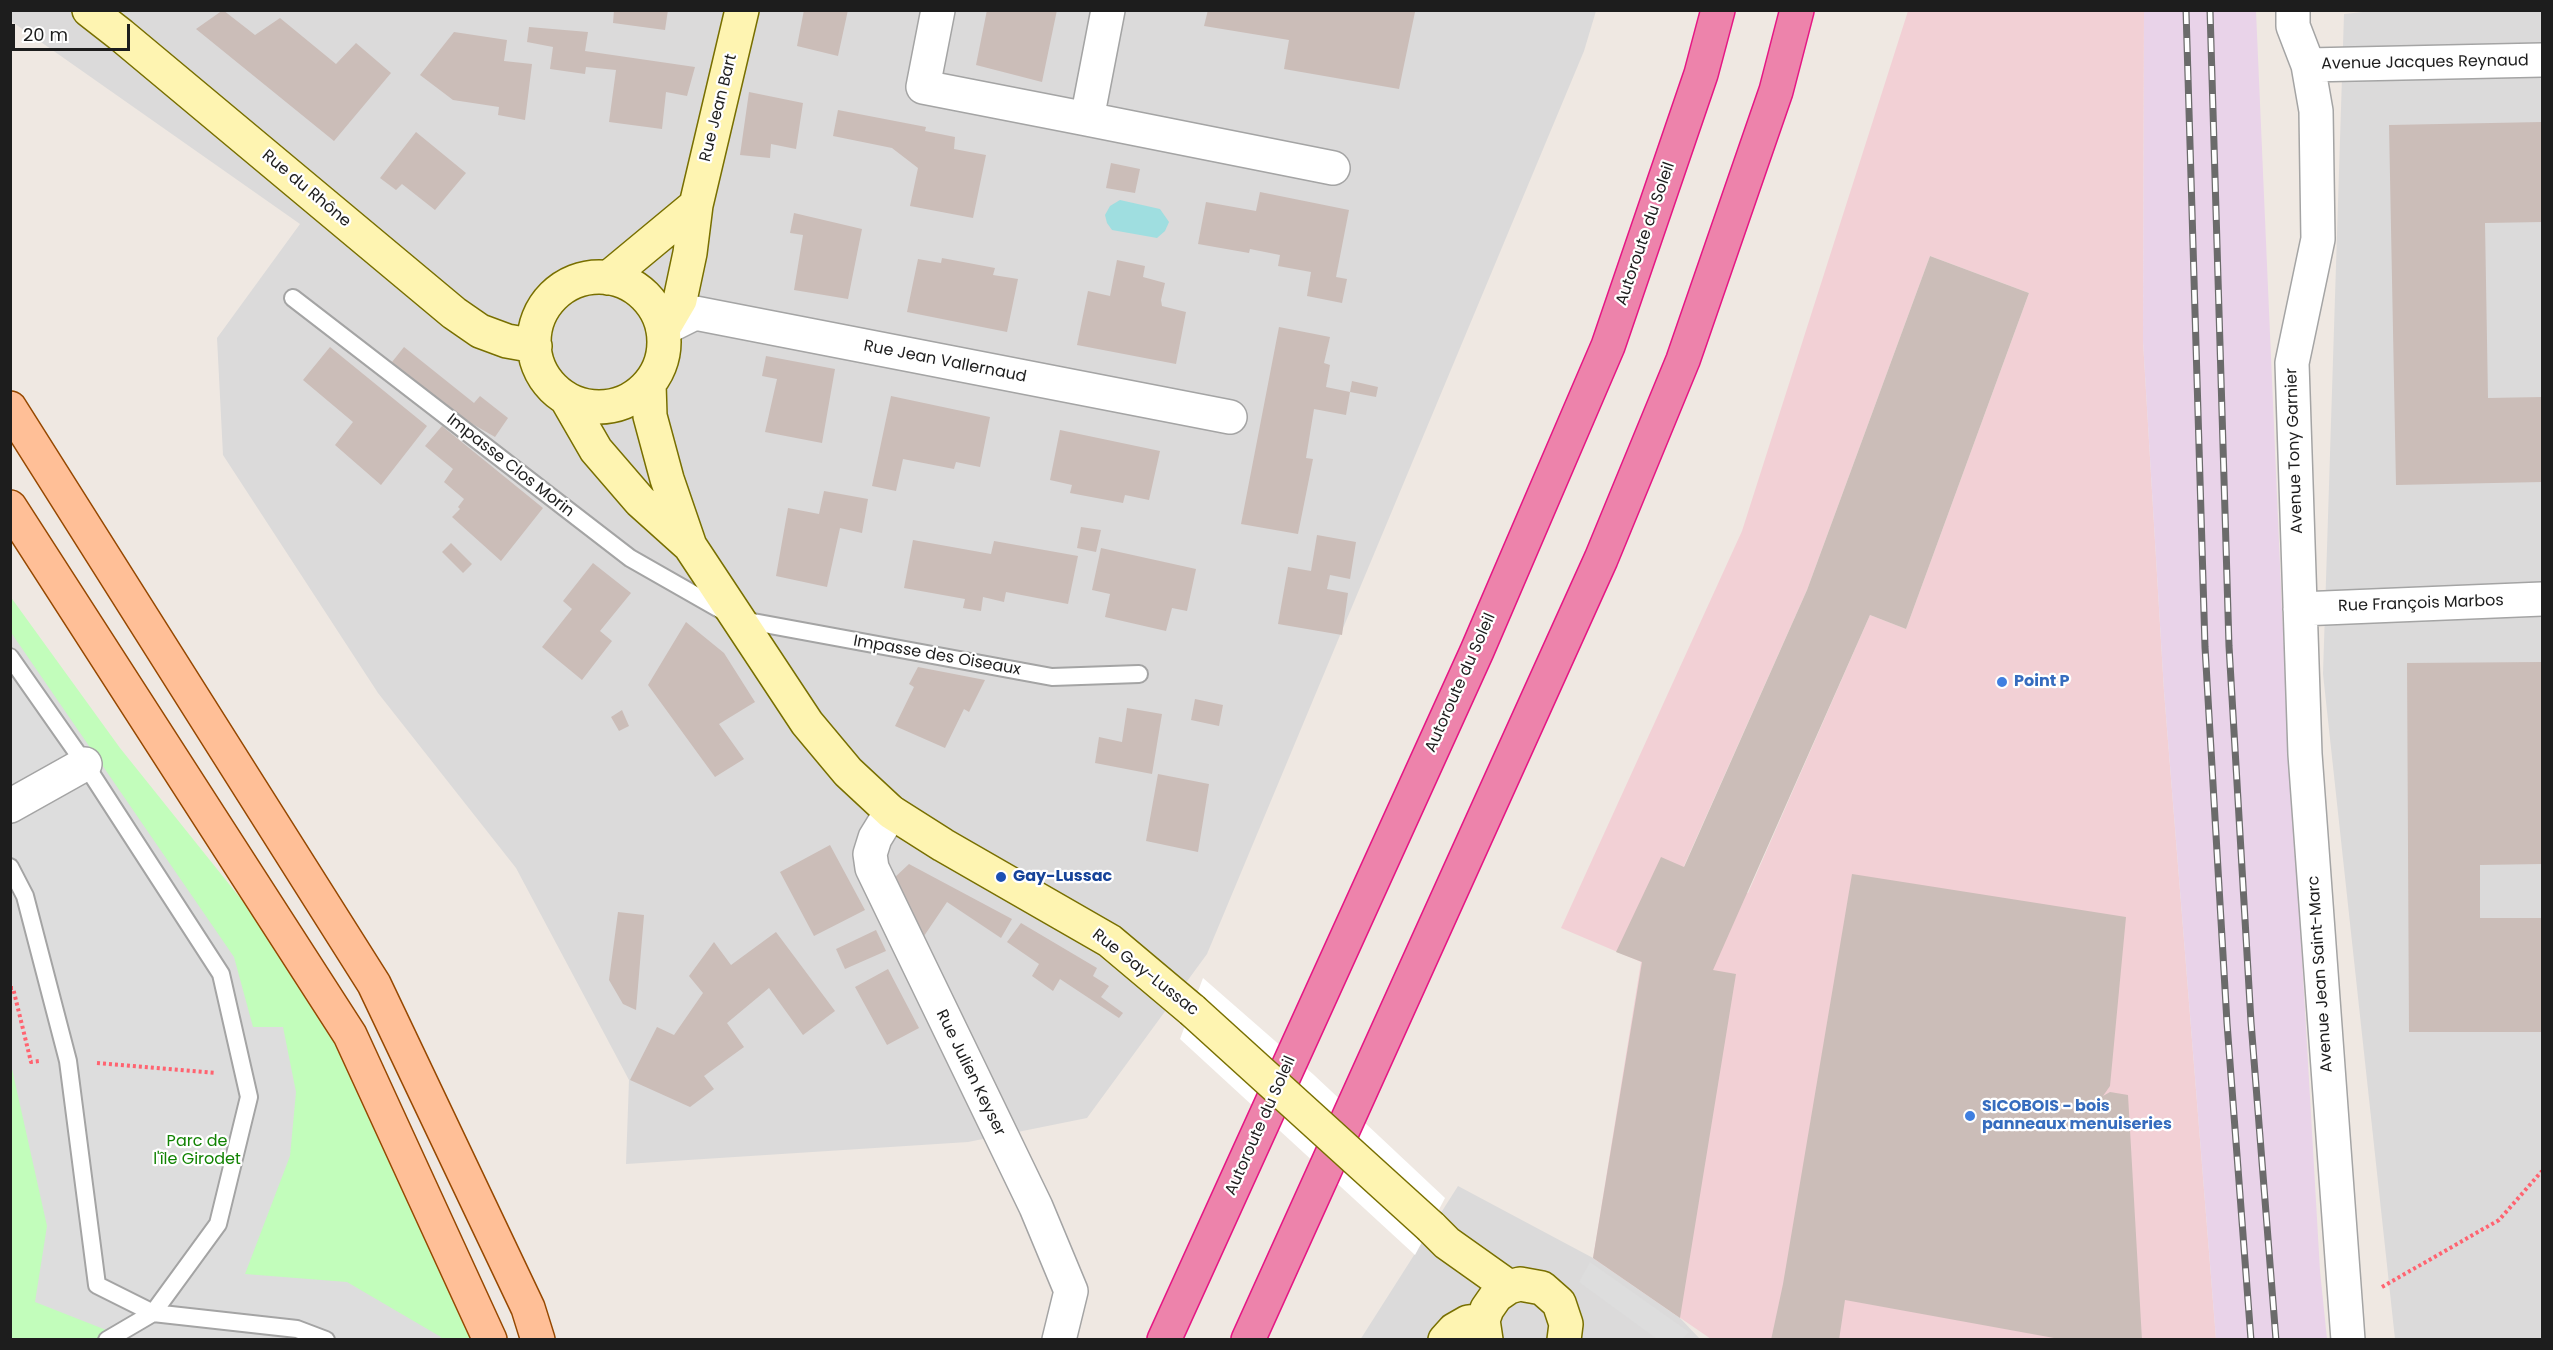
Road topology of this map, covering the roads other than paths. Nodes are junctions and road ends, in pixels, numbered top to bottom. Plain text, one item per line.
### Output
1 (89, 10) edge
2 (742, 10) edge
3 (938, 10) edge
4 (1108, 10) edge
5 (1718, 10) edge
6 (1797, 10) edge
7 (2293, 10) edge
8 (2542, 60) edge
9 (2308, 65) junction
10 (1087, 120) junction
11 (1333, 168) dead end
12 (696, 205) junction
13 (608, 278) junction
14 (293, 298) dead end
15 (663, 329) junction
16 (535, 346) junction
17 (649, 384) junction
18 (566, 398) junction
19 (10, 408) edge
20 (1230, 417) dead end
21 (10, 507) edge
22 (690, 546) junction
23 (2542, 599) edge
24 (2301, 609) junction
25 (737, 619) junction
26 (10, 657) edge
27 (1139, 674) dead end
28 (85, 764) junction
29 (10, 806) edge
30 (891, 812) junction
31 (10, 867) edge
32 (153, 1313) junction
33 (1491, 1314) edge
34 (2347, 1324) edge
35 (1568, 1338) edge
36 (107, 1340) edge
37 (326, 1340) edge
38 (490, 1340) edge
39 (538, 1340) edge
40 (1059, 1340) edge
41 (1164, 1340) edge
42 (1248, 1340) edge
43 (1444, 1340) edge

1 - 16 street, Rue du Rhône
2 - 12 street, Rue Jean Bart
3 - 10 street
4 - 10 street
5 - 41 highway, Autoroute du Soleil
6 - 42 highway
7 - 9 street, Avenue Tony Garnier
8 - 9 street, Avenue Jacques Reynaud
9 - 24 street, Avenue Tony Garnier
10 - 11 street
12 - 13 street
12 - 15 street, Rue Jean Bart
13 - 15 street
13 - 16 street
14 - 25 lane, Impasse Clos Morin
15 - 17 street
15 - 20 street, Rue Jean Vallernaud
16 - 18 street
17 - 18 street
17 - 22 street
18 - 22 street
19 - 39 main road
21 - 38 main road
22 - 25 street
23 - 24 street, Rue François Marbos
24 - 34 street, Avenue Jean Saint-Marc
25 - 27 lane, Impasse des Oiseaux
25 - 30 street, Rue Gay-Lussac
26 - 28 lane
28 - 29 street
28 - 32 lane
30 - 33 street, Rue Gay-Lussac, bridge
30 - 40 street, Rue Julien Keyser
31 - 32 lane
32 - 36 lane
32 - 37 lane
33 - 35 street
33 - 43 street

